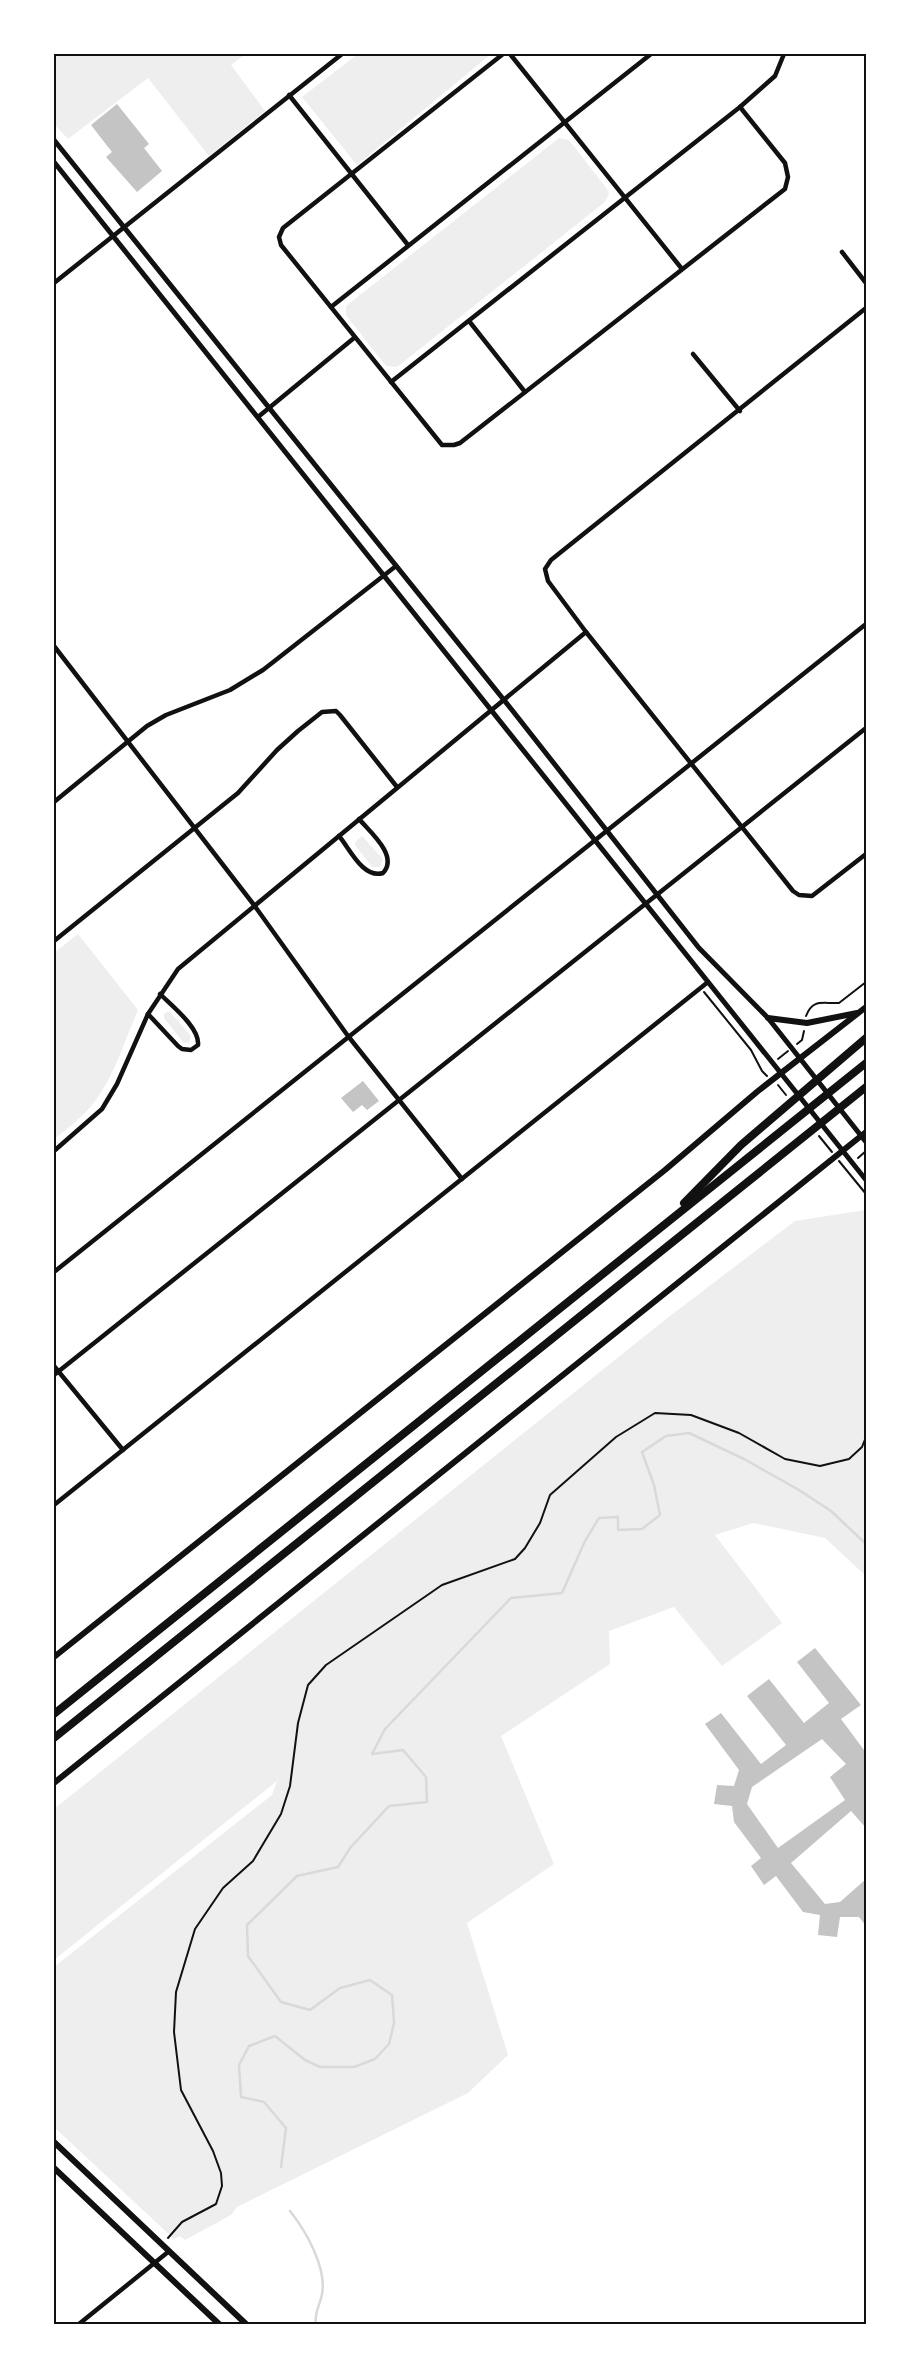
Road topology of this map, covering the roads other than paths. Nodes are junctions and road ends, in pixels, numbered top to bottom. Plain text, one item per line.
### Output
1 (342, 54) edge
2 (503, 54) edge
3 (510, 54) edge
4 (651, 54) edge
5 (784, 54) edge
6 (289, 95) junction
7 (740, 107) junction
8 (565, 122) junction
9 (54, 140) edge
10 (54, 162) edge
11 (352, 173) junction
12 (624, 197) junction
13 (124, 226) junction
14 (113, 235) junction
15 (408, 245) junction
16 (842, 252) dead end
17 (682, 269) junction
18 (54, 283) edge
19 (866, 283) edge
20 (331, 307) junction
21 (866, 308) edge
22 (469, 321) junction
23 (354, 338) junction
24 (693, 354) dead end
25 (391, 382) junction
26 (525, 392) junction
27 (269, 406) junction
28 (740, 411) junction
29 (258, 417) junction
30 (396, 566) junction
31 (384, 575) junction
32 (866, 624) edge
33 (586, 632) junction
34 (54, 646) edge
35 (502, 700) junction
36 (490, 709) junction
37 (866, 728) edge
38 (127, 742) junction
39 (691, 763) junction
40 (397, 787) junction
41 (54, 802) edge
42 (360, 819) junction
43 (194, 827) junction
44 (740, 827) junction
45 (607, 831) junction
46 (339, 836) junction
47 (594, 840) junction
48 (866, 854) edge
49 (657, 893) junction
50 (644, 903) junction
51 (254, 905) junction
52 (54, 941) edge
53 (708, 982) junction
54 (160, 994) junction
55 (866, 1007) edge
56 (858, 1013) junction
57 (148, 1014) junction
58 (768, 1018) junction
59 (348, 1036) junction
60 (866, 1038) edge
61 (800, 1058) junction
62 (866, 1063) edge
63 (781, 1073) junction
64 (866, 1087) edge
65 (399, 1100) junction
66 (864, 1134) edge
67 (866, 1142) edge
68 (54, 1151) edge
69 (843, 1151) junction
70 (462, 1178) junction
71 (866, 1180) edge
72 (662, 1226) junction
73 (54, 1272) edge
74 (54, 1366) edge
75 (58, 1372) junction
76 (54, 1376) edge
77 (123, 1450) junction
78 (54, 1506) edge
79 (54, 1657) edge
80 (54, 1714) edge
81 (54, 1738) edge
82 (54, 1783) edge
83 (54, 2142) edge
84 (54, 2168) edge
85 (168, 2252) junction
86 (154, 2263) junction
87 (79, 2324) edge
88 (219, 2324) edge
89 (246, 2324) edge

1 - 6 street
2 - 11 street
3 - 8 street
4 - 8 street
5 - 7 street
6 - 11 street
6 - 13 street
7 - 12 street
7 - 17 street
8 - 12 street
8 - 15 street
9 - 13 street
10 - 14 street
11 - 15 street
11 - 20 street
12 - 17 street
12 - 22 street
13 - 14 street
13 - 27 street
14 - 18 street
14 - 29 street
15 - 20 street
16 - 19 street
17 - 26 street
20 - 23 street
21 - 28 street
22 - 25 street
22 - 26 street
23 - 25 street
23 - 27 street
24 - 28 street
25 - 26 street
27 - 29 street
27 - 30 street
28 - 33 street
29 - 31 street
30 - 31 street
30 - 35 street
31 - 36 street
31 - 38 street
32 - 39 street
33 - 35 street
33 - 39 street
34 - 38 street
35 - 36 street
35 - 45 street
36 - 40 street
36 - 47 street
37 - 44 street
38 - 41 street
38 - 43 street
39 - 44 street
39 - 45 street
40 - 42 street
40 - 43 street
42 - 46 street
42 - 46 street
43 - 51 street
43 - 52 street
44 - 48 street
44 - 49 street
45 - 47 street
45 - 49 street
46 - 51 street
47 - 50 street
47 - 59 street
49 - 50 street
49 - 58 street
50 - 53 street
50 - 65 street
51 - 54 street
51 - 59 street
53 - 63 street
53 - 70 street
54 - 57 street
54 - 57 street
55 - 56 main road
56 - 58 main road
56 - 61 main road
57 - 68 street
58 - 61 street
59 - 65 street
59 - 73 street
60 - 72 highway
61 - 63 main road
61 - 66 street
62 - 72 highway
63 - 69 street
63 - 79 main road
64 - 81 highway
65 - 70 street
65 - 75 street
66 - 67 street
66 - 69 main road
69 - 71 street
69 - 82 main road
70 - 77 street
72 - 80 highway
74 - 75 street
75 - 76 street
75 - 77 street
77 - 78 street
83 - 85 main road
84 - 86 main road
85 - 86 street
85 - 89 main road
86 - 87 street
86 - 88 main road

